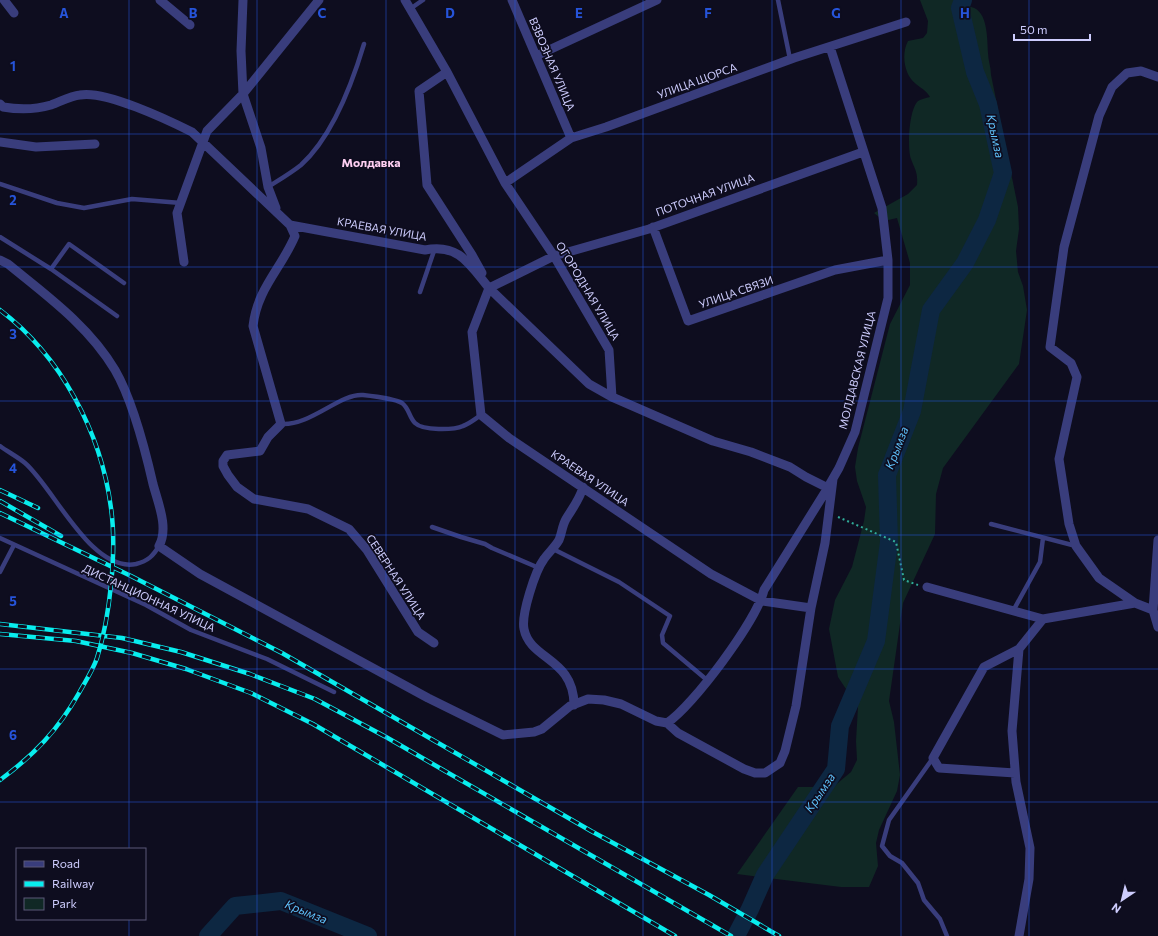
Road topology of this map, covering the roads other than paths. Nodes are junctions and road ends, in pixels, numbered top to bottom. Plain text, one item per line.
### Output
1 (4, 0) edge
2 (160, 0) edge
3 (243, 0) edge
4 (319, 0) edge
5 (405, 0) edge
6 (423, 0) edge
7 (512, 0) edge
8 (657, 0) edge
9 (778, 0) edge
10 (410, 9) junction
11 (14, 13) dead end
12 (906, 22) dead end
13 (190, 26) dead end
14 (364, 44) dead end
15 (830, 47) junction
16 (536, 56) junction
17 (790, 59) junction
18 (447, 72) junction
19 (1158, 77) edge
20 (243, 94) junction
21 (0, 104) edge
22 (571, 138) junction
23 (0, 142) edge
24 (203, 143) junction
25 (95, 144) dead end
26 (863, 152) junction
27 (505, 182) junction
28 (0, 184) edge
29 (268, 187) junction
30 (181, 203) junction
31 (280, 215) junction
32 (290, 225) junction
33 (653, 227) junction
34 (0, 238) edge
35 (435, 248) junction
36 (554, 256) junction
37 (0, 260) edge
38 (888, 260) junction
39 (184, 262) dead end
40 (52, 269) junction
41 (124, 283) dead end
42 (489, 288) junction
43 (420, 292) dead end
44 (117, 316) dead end
45 (612, 397) junction
46 (481, 415) junction
47 (281, 424) junction
48 (0, 446) edge
49 (833, 479) junction
50 (583, 487) junction
51 (828, 488) junction
52 (991, 524) dead end
53 (432, 527) dead end
54 (0, 538) edge
55 (1043, 538) junction
56 (1158, 540) edge
57 (14, 545) junction
58 (159, 546) junction
59 (1076, 546) junction
60 (553, 550) junction
61 (538, 568) junction
62 (0, 572) edge
63 (927, 587) road end
64 (762, 601) junction
65 (1135, 603) junction
66 (811, 608) junction
67 (1013, 611) junction
68 (1156, 611) edge
69 (1043, 619) junction
70 (1158, 627) edge
71 (434, 643) dead end
72 (1019, 649) junction
73 (707, 680) junction
74 (334, 692) dead end
75 (574, 705) junction
76 (666, 723) junction
77 (932, 758) junction
78 (1015, 772) junction
79 (947, 936) edge
80 (1019, 936) edge

1 - 11 street
2 - 13 street
3 - 20 street
4 - 20 street
5 - 10 street, ОГОРОДНАЯ УЛИЦА
6 - 10 lane
7 - 16 street, ВЗВОЗНАЯ УЛИЦА
8 - 16 street
9 - 17 lane
10 - 18 street, ОГОРОДНАЯ УЛИЦА
12 - 15 street, УЛИЦА ЩОРСА
14 - 29 lane
15 - 17 street, УЛИЦА ЩОРСА
15 - 26 street, МОЛДАВСКАЯ УЛИЦА
16 - 22 street, ВЗВОЗНАЯ УЛИЦА
17 - 22 street, УЛИЦА ЩОРСА
18 - 27 street, ОГОРОДНАЯ УЛИЦА
18 - 42 street
19 - 59 street
20 - 24 street
20 - 29 street
21 - 24 street
22 - 27 street, УЛИЦА ЩОРСА
23 - 25 street
24 - 30 street
24 - 31 street
26 - 33 street, ПОТОЧНАЯ УЛИЦА
26 - 38 street, МОЛДАВСКАЯ УЛИЦА
27 - 36 street, ОГОРОДНАЯ УЛИЦА
28 - 30 lane
29 - 31 street
30 - 39 street
31 - 32 street
32 - 35 street, КРАЕВАЯ УЛИЦА
32 - 47 street
33 - 36 street, ПОТОЧНАЯ УЛИЦА
33 - 38 street, УЛИЦА СВЯЗИ
34 - 40 lane
35 - 42 street, КРАЕВАЯ УЛИЦА
35 - 43 lane
36 - 42 street, ПОТОЧНАЯ УЛИЦА
36 - 45 street, ОГОРОДНАЯ УЛИЦА
37 - 58 street
38 - 49 street, МОЛДАВСКАЯ УЛИЦА
40 - 41 lane
40 - 44 lane
42 - 45 street
42 - 46 street
45 - 51 street
46 - 47 lane
46 - 50 street, КРАЕВАЯ УЛИЦА
47 - 71 street, СЕВЕРНАЯ УЛИЦА
48 - 58 lane
49 - 51 street, МОЛДАВСКАЯ УЛИЦА
49 - 66 street
50 - 60 street
50 - 64 street, КРАЕВАЯ УЛИЦА
51 - 64 street, МОЛДАВСКАЯ УЛИЦА
52 - 55 lane
53 - 61 lane
54 - 57 lane, ДИСТАНЦИОННАЯ УЛИЦА
55 - 59 lane
55 - 67 lane
56 - 68 street
57 - 62 lane
57 - 74 lane, ДИСТАНЦИОННАЯ УЛИЦА
58 - 75 street
59 - 65 street
60 - 61 street
60 - 73 lane
61 - 75 street
63 - 67 street
64 - 66 street, КРАЕВАЯ УЛИЦА
64 - 73 street, МОЛДАВСКАЯ УЛИЦА
65 - 68 street
65 - 69 street
66 - 76 street
67 - 69 street
68 - 70 street
69 - 72 street
72 - 77 street
72 - 78 street
73 - 76 street, МОЛДАВСКАЯ УЛИЦА
75 - 76 street
77 - 78 street
77 - 79 lane
78 - 80 street

